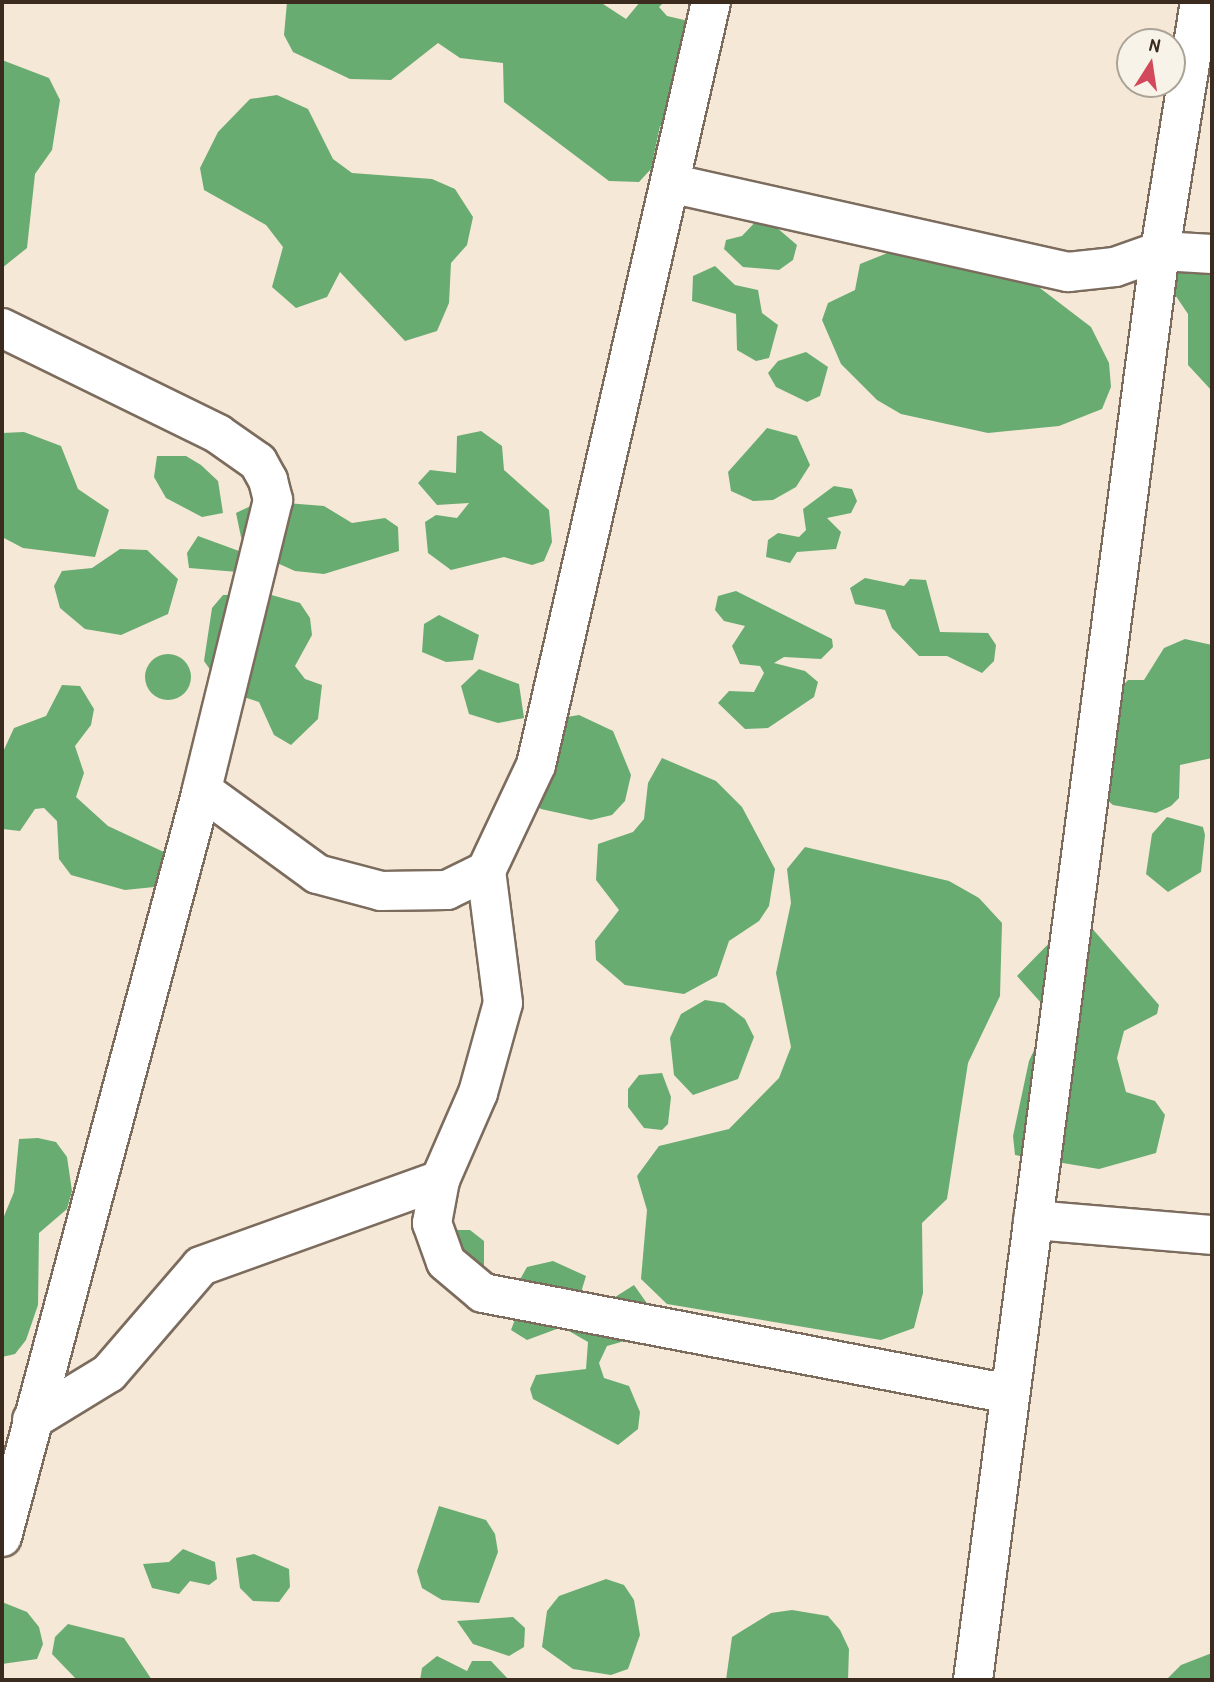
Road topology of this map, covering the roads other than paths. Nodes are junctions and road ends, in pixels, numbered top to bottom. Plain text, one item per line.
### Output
1 (711, 2) edge
2 (1200, 2) edge
3 (674, 184) junction
4 (1160, 251) junction
5 (1212, 254) edge
6 (2, 328) edge
7 (202, 790) junction
8 (486, 871) junction
9 (440, 1180) junction
10 (1033, 1220) junction
11 (1212, 1235) edge
12 (1010, 1394) junction
13 (32, 1420) junction
14 (2, 1537) edge
15 (973, 1680) edge

1 - 3 street
2 - 4 street
3 - 4 street
3 - 8 street
4 - 5 street
4 - 10 street
6 - 7 street
7 - 8 street
7 - 13 street
8 - 9 street
9 - 12 street
9 - 13 street
10 - 11 street
10 - 12 street
12 - 15 street
13 - 14 street

